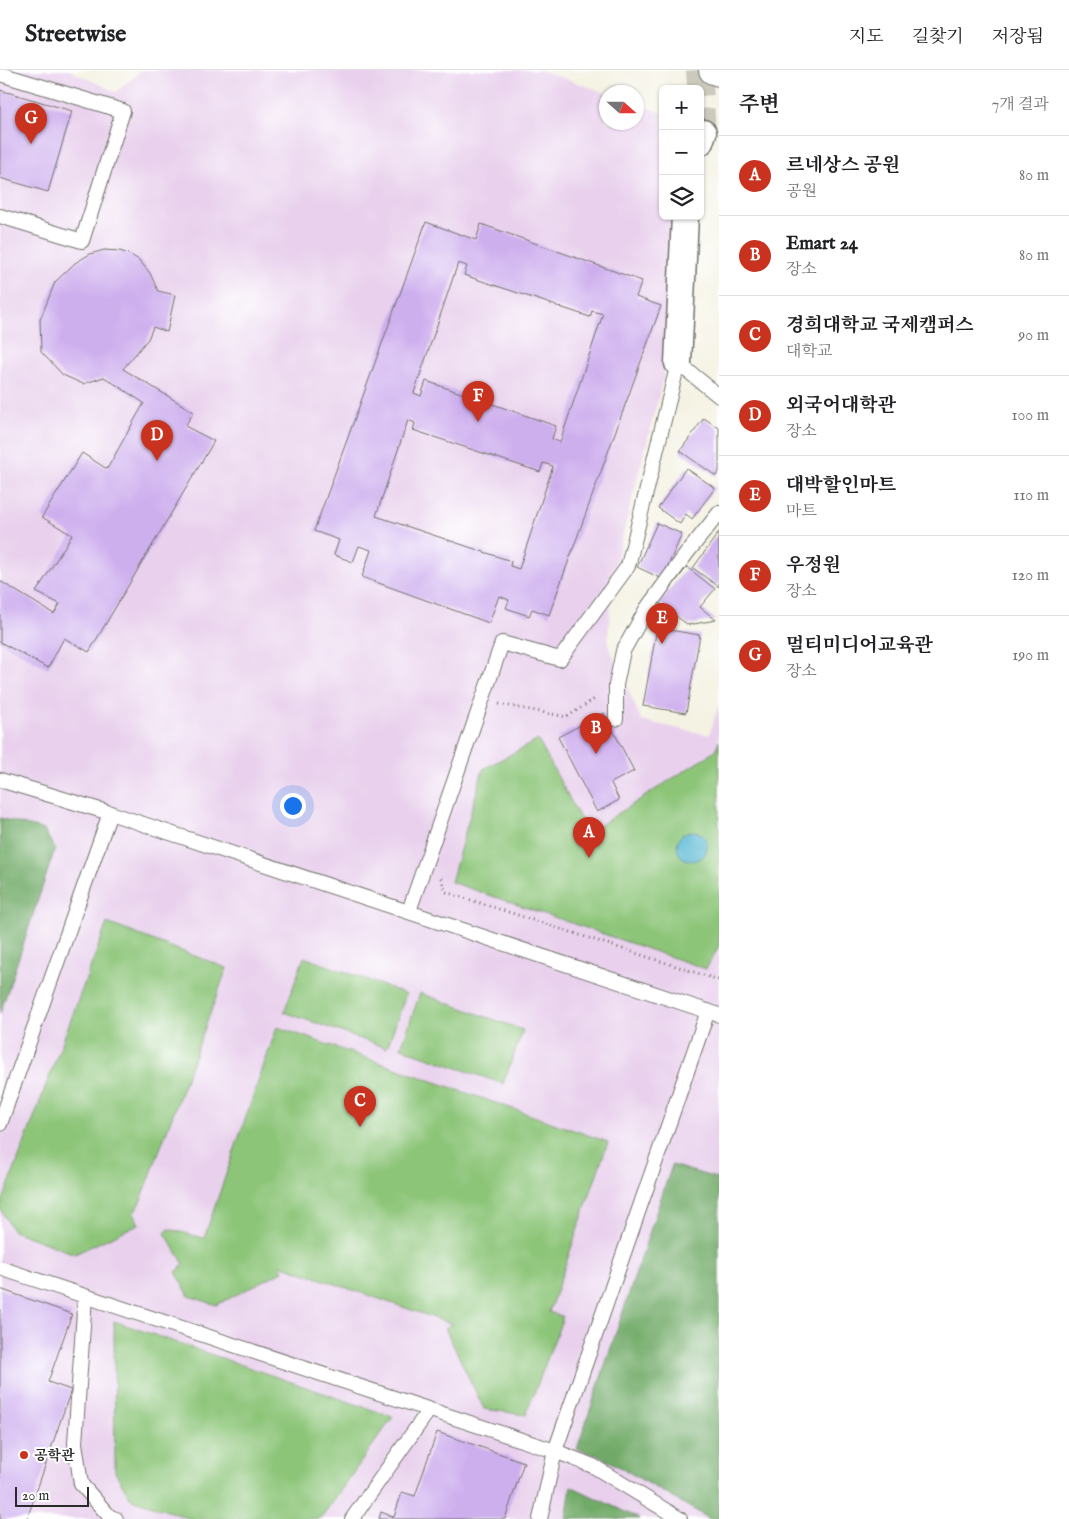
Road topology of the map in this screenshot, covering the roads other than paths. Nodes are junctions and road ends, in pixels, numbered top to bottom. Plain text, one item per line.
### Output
1 (713, 70) edge
2 (719, 72) edge
3 (0, 74) edge
4 (0, 216) edge
5 (684, 220) edge
6 (678, 363) junction
7 (719, 396) edge
8 (719, 512) edge
9 (616, 719) dead end
10 (0, 780) edge
11 (110, 813) junction
12 (409, 911) junction
13 (713, 1013) edge
14 (0, 1124) edge
15 (0, 1268) edge
16 (85, 1297) junction
17 (429, 1410) junction
18 (555, 1452) junction
19 (116, 1519) edge
20 (352, 1519) edge
21 (540, 1519) edge
22 (680, 1519) edge

1 - 2 street
3 - 4 lane
5 - 6 street
6 - 7 lane
6 - 12 lane
8 - 9 lane
10 - 11 lane
11 - 12 lane
11 - 14 lane
12 - 13 lane
13 - 18 lane
15 - 16 lane
16 - 17 lane
16 - 19 lane
17 - 18 lane
17 - 20 lane
18 - 21 lane
18 - 22 lane

